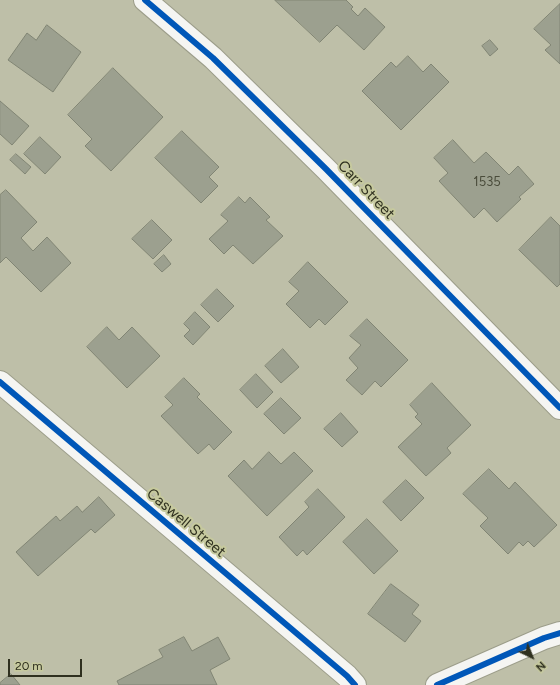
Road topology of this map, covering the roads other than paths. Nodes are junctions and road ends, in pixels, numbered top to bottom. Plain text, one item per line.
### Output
1 (145, 0) edge
2 (0, 382) edge
3 (560, 408) edge
4 (560, 633) edge
5 (354, 685) edge
6 (437, 685) edge

1 - 3 street, Carr Street
2 - 5 street, Caswell Street
4 - 6 street

